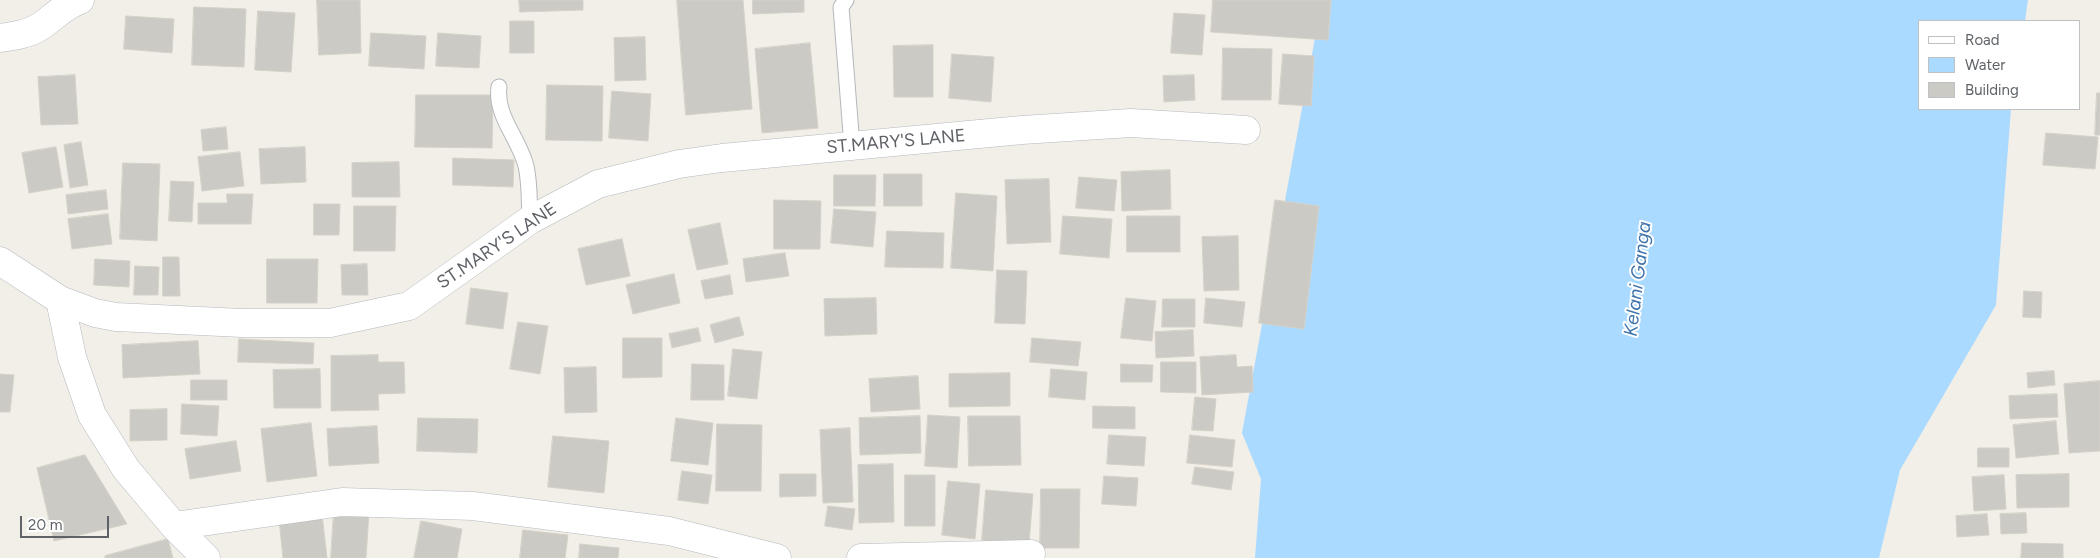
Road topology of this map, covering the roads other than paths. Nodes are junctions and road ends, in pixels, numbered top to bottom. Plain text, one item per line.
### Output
1 (80, 0) edge
2 (846, 0) edge
3 (0, 38) edge
4 (499, 87) dead end
5 (1246, 130) dead end
6 (852, 146) junction
7 (530, 220) junction
8 (0, 261) edge
9 (60, 300) junction
10 (174, 526) junction
11 (1031, 554) dead end
12 (206, 558) edge
13 (777, 558) edge
14 (861, 558) edge

1 - 3 street
2 - 6 lane
4 - 7 lane
5 - 6 street, ST.MARY'S LANE
6 - 7 street, ST.MARY'S LANE
7 - 9 street, ST.MARY'S LANE
8 - 9 street, ST.MARY'S LANE
9 - 10 street
10 - 12 street
10 - 13 street
11 - 14 street

